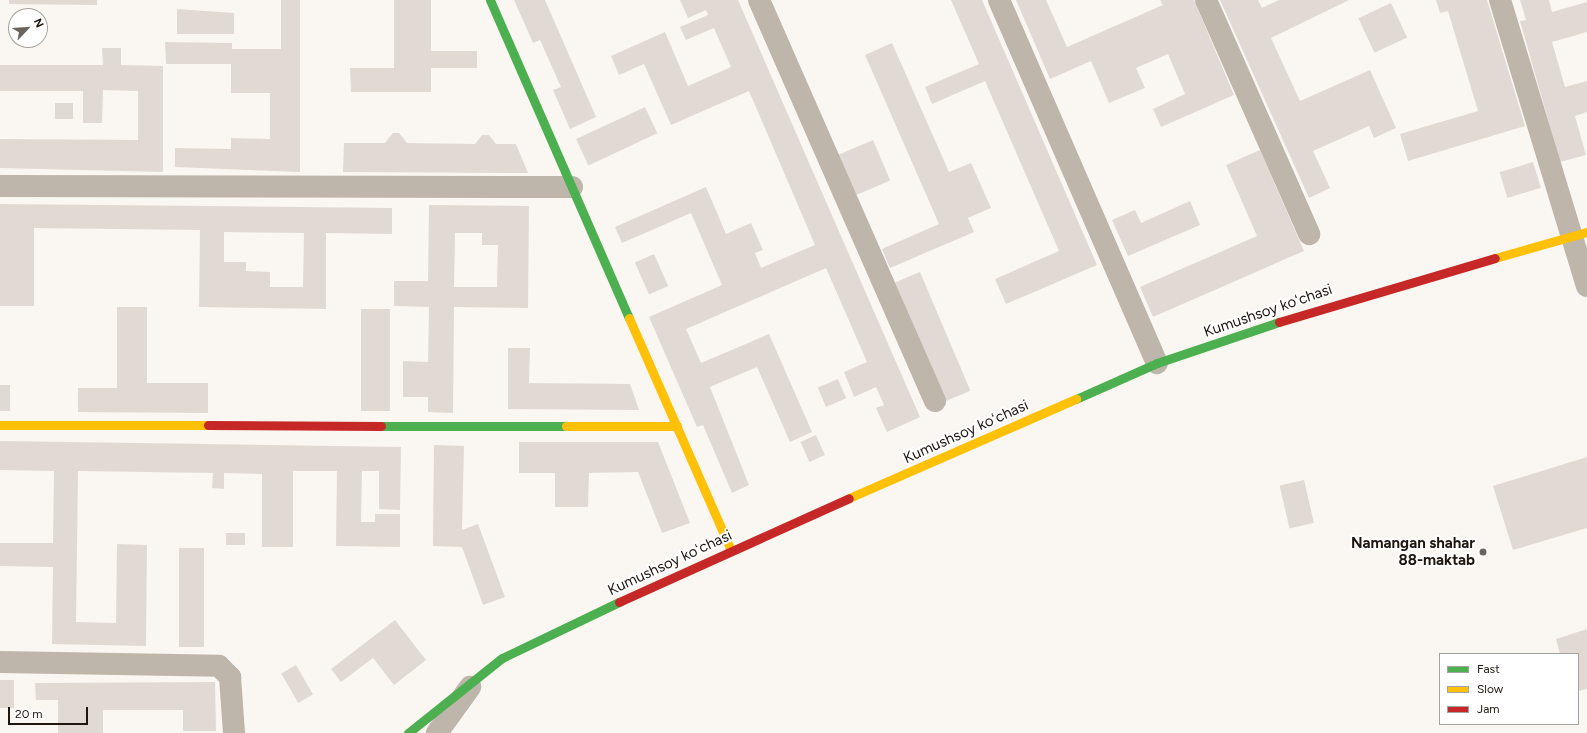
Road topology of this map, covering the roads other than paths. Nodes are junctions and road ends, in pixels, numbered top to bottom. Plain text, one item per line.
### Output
1 (490, 0) edge
2 (759, 0) edge
3 (999, 0) edge
4 (1206, 0) edge
5 (1500, 0) edge
6 (0, 186) edge
7 (572, 188) junction
8 (1309, 234) dead end
9 (1579, 234) edge
10 (1587, 286) edge
11 (1157, 364) junction
12 (935, 401) dead end
13 (0, 425) edge
14 (677, 426) junction
15 (731, 550) junction
16 (0, 662) edge
17 (473, 683) junction
18 (234, 733) edge
19 (408, 733) edge
20 (437, 733) edge

1 - 7 street
2 - 12 street
3 - 11 street
4 - 8 street
5 - 9 street
6 - 7 street
7 - 14 street
9 - 10 street
9 - 11 street, Kumushsoy koʻchasi
11 - 15 street, Kumushsoy koʻchasi
13 - 14 street
14 - 15 street
15 - 17 street, Kumushsoy koʻchasi
16 - 18 street
17 - 19 street, Kumushsoy koʻchasi
17 - 20 street

